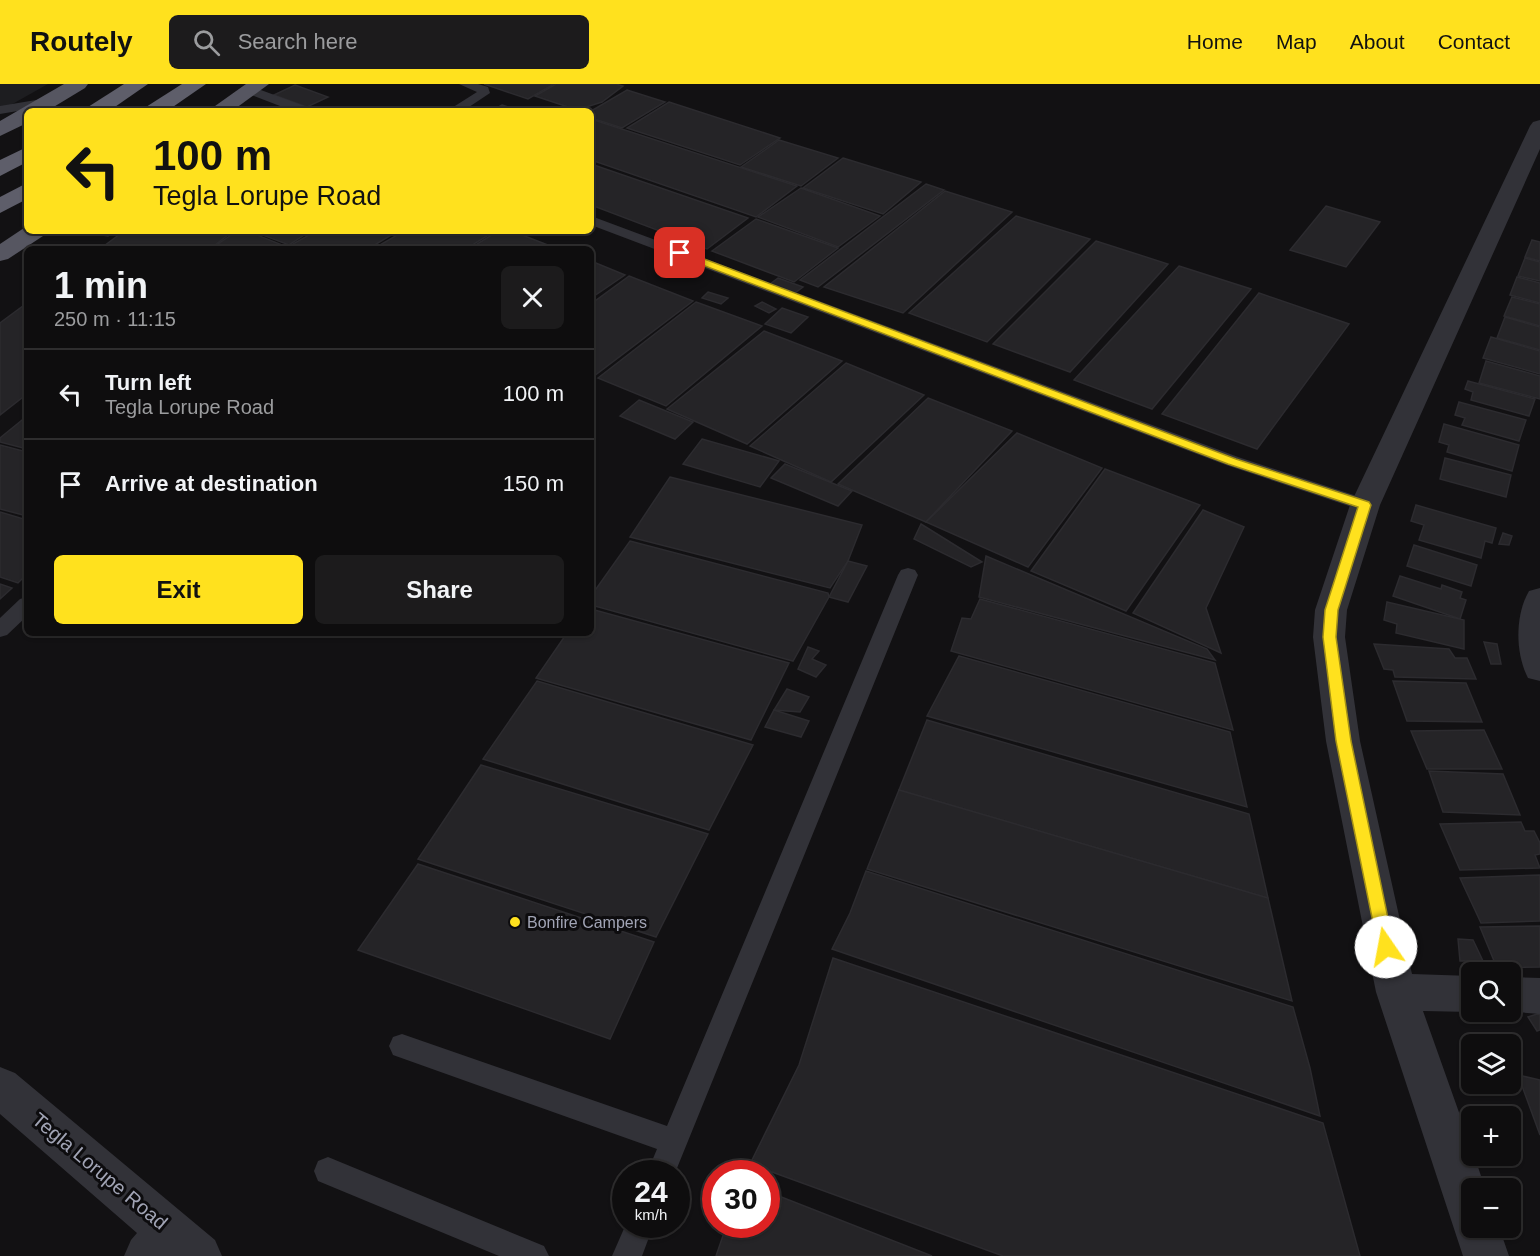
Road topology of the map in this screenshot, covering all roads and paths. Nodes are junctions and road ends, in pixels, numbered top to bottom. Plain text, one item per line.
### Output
1 (78, 84) edge
2 (138, 84) edge
3 (196, 84) edge
4 (465, 84) edge
5 (255, 87) edge
6 (40, 106) edge
7 (99, 108) edge
8 (158, 108) edge
9 (223, 108) edge
10 (299, 108) edge
11 (459, 108) edge
12 (0, 110) edge
13 (24, 116) edge
14 (1540, 126) edge
15 (0, 130) edge
16 (24, 155) edge
17 (0, 169) edge
18 (24, 191) edge
19 (0, 206) edge
20 (594, 221) edge
21 (30, 234) edge
22 (0, 254) edge
23 (1365, 505) junction
24 (908, 575) dead end
25 (1540, 599) edge
26 (24, 607) edge
27 (0, 630) edge
28 (1540, 669) edge
29 (1396, 992) junction
30 (1461, 994) edge
31 (1521, 995) edge
32 (1540, 996) edge
33 (402, 1046) dead end
34 (0, 1087) edge
35 (674, 1142) junction
36 (666, 1160) edge
37 (328, 1171) dead end
38 (1461, 1182) edge
39 (634, 1238) edge
40 (1480, 1238) edge
41 (172, 1248) edge
42 (534, 1256) edge
43 (627, 1256) edge
44 (1486, 1256) edge

1 - 6 highway
2 - 7 highway
3 - 8 highway
4 - 11 lane
5 - 9 highway
5 - 10 lane
6 - 12 lane
13 - 15 highway
14 - 23 street
16 - 17 highway
18 - 19 highway
20 - 23 lane
21 - 22 highway
23 - 29 street
24 - 35 lane
25 - 28 street
26 - 27 lane
29 - 30 street
29 - 38 street
31 - 32 street
33 - 35 lane
34 - 41 street, Tegla Lorupe Road
35 - 36 lane
37 - 42 lane
39 - 43 lane
40 - 44 street

